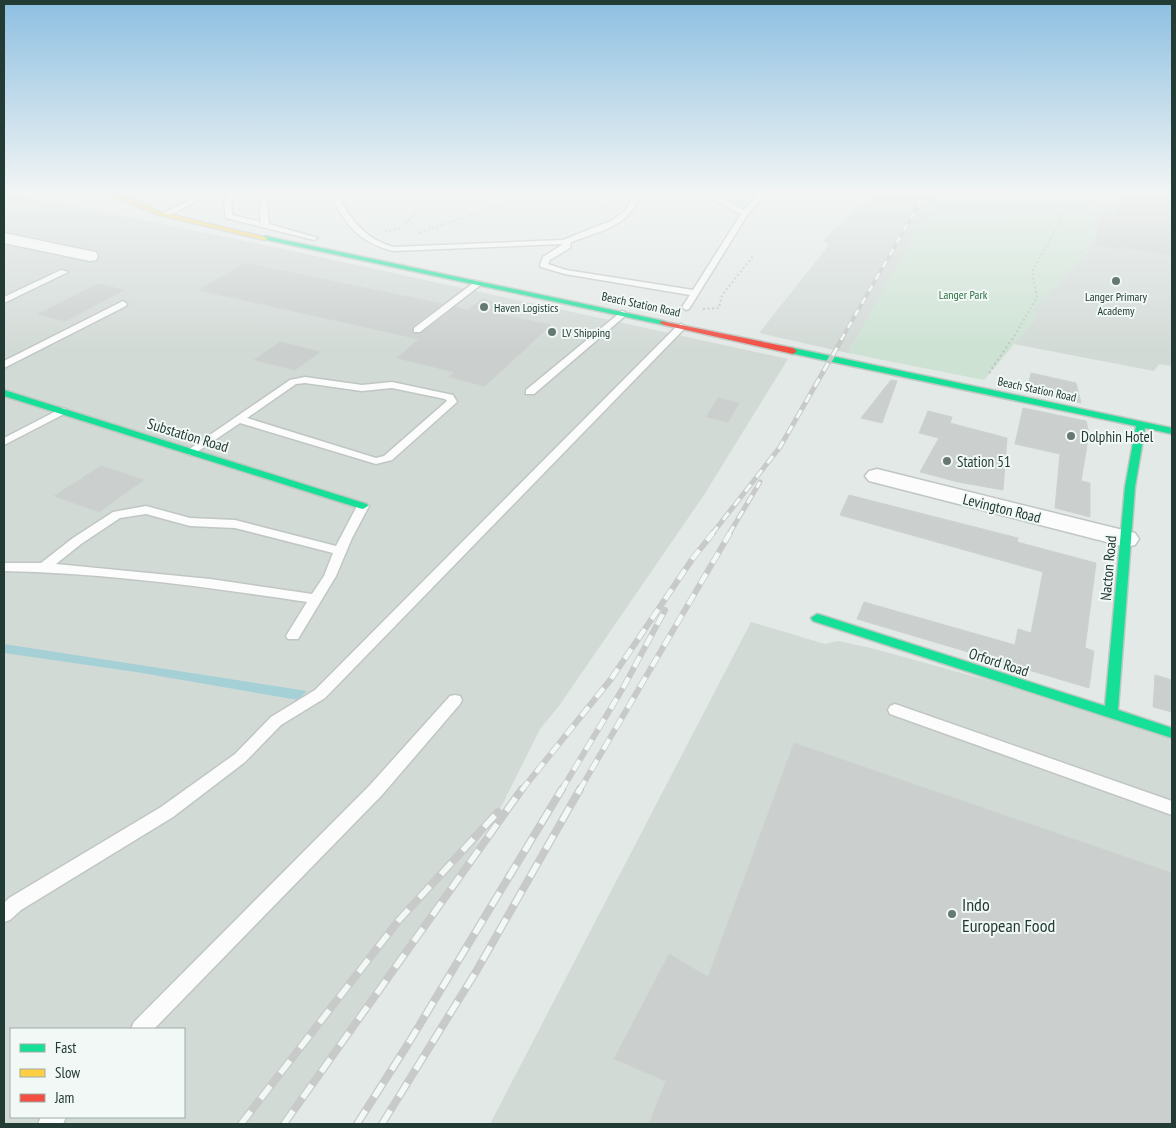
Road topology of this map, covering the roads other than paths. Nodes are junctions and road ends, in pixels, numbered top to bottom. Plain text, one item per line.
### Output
1 (36, 245) edge
2 (297, 245) edge
3 (378, 245) edge
4 (474, 245) edge
5 (566, 245) edge
6 (726, 245) edge
7 (388, 248) junction
8 (90, 256) dead end
9 (364, 259) junction
10 (64, 272) dead end
11 (479, 282) junction
12 (696, 293) junction
13 (4, 300) edge
14 (123, 304) dead end
15 (686, 307) road end
16 (622, 314) junction
17 (682, 327) junction
18 (417, 330) dead end
19 (4, 365) edge
20 (530, 392) dead end
21 (4, 393) edge
22 (62, 412) junction
23 (240, 419) junction
24 (1141, 424) junction
25 (1172, 431) edge
26 (4, 442) edge
27 (190, 452) junction
28 (877, 476) dead end
29 (363, 506) joint
30 (1126, 539) junction
31 (340, 551) junction
32 (44, 567) junction
33 (4, 568) edge
34 (316, 599) junction
35 (817, 618) dead end
36 (294, 636) dead end
37 (455, 700) dead end
38 (895, 710) dead end
39 (1111, 714) junction
40 (1172, 733) edge
41 (1172, 808) edge
42 (4, 914) edge
43 (142, 1028) edge

1 - 8 street
2 - 9 main road, Beach Station Road
3 - 7 lane
4 - 7 lane
5 - 12 lane
6 - 12 lane
7 - 9 lane
9 - 11 main road, Beach Station Road
10 - 13 lane
11 - 16 main road, Beach Station Road
11 - 18 lane
12 - 15 lane
14 - 19 lane
16 - 17 main road, Beach Station Road
16 - 20 lane
17 - 24 main road, Beach Station Road
17 - 42 lane
21 - 22 main road, Substation Road
22 - 26 lane
22 - 27 main road, Substation Road
23 - 23 lane
23 - 27 lane
24 - 25 main road, Beach Station Road
24 - 30 main road, Nacton Road
27 - 29 main road, Substation Road
28 - 30 street, Levington Road
29 - 31 lane
30 - 39 main road, Nacton Road
31 - 32 lane
31 - 34 lane
32 - 33 lane
32 - 34 lane
34 - 36 lane
35 - 39 main road, Orford Road
37 - 43 lane
38 - 41 lane
39 - 40 main road, Orford Road

